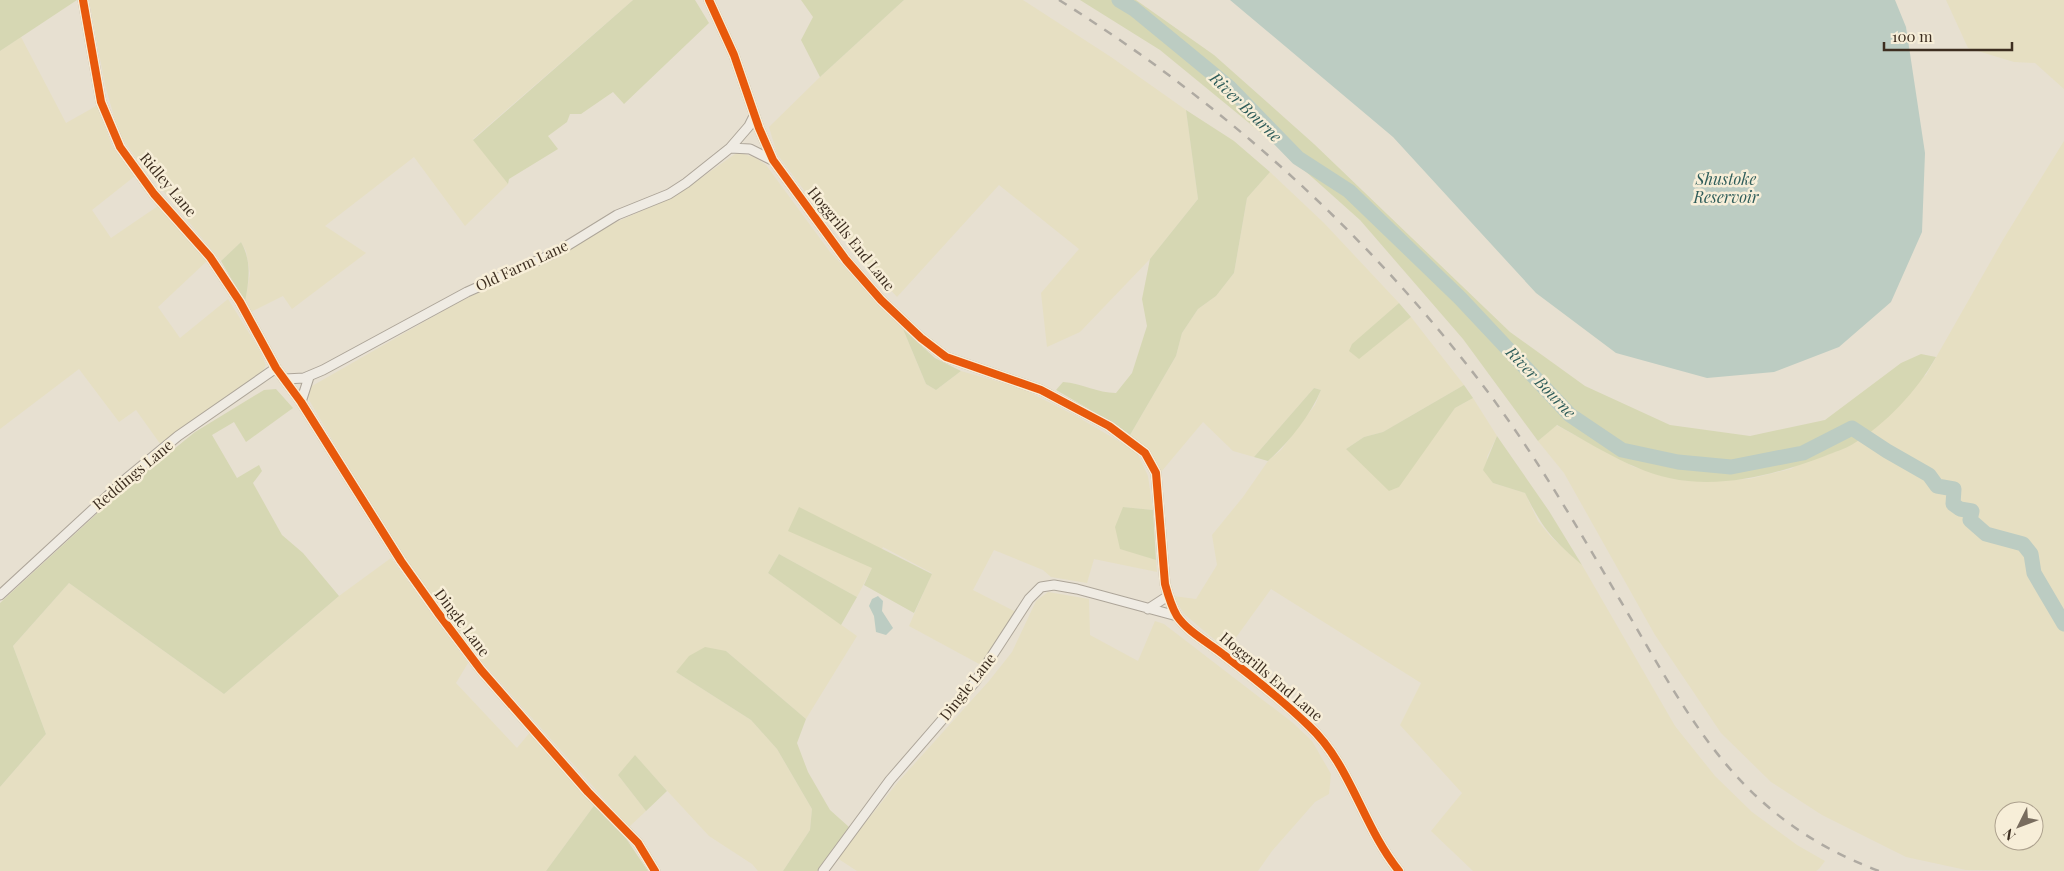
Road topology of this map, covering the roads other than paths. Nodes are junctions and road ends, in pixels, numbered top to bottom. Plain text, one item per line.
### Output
1 (83, 0) edge
2 (709, 0) edge
3 (754, 116) junction
4 (730, 148) junction
5 (773, 160) junction
6 (276, 368) junction
7 (308, 376) junction
8 (285, 379) junction
9 (301, 402) junction
10 (0, 595) edge
11 (1168, 596) junction
12 (1148, 609) junction
13 (1177, 616) junction
14 (656, 871) edge
15 (823, 871) edge
16 (1399, 871) edge

1 - 6 street, Ridley Lane
2 - 3 street, Hoggrills End Lane
3 - 4 street, Old Farm Lane
3 - 5 street, Hoggrills End Lane
4 - 5 street
4 - 7 street, Old Farm Lane
5 - 11 street, Hoggrills End Lane
6 - 8 street, Dingle Lane
6 - 10 street, Reddings Lane
7 - 8 street, Old Farm Lane
7 - 9 street
8 - 9 street, Dingle Lane
9 - 14 street, Dingle Lane
11 - 12 street
11 - 13 street, Hoggrills End Lane
12 - 13 street, Dingle Lane
12 - 15 street, Dingle Lane
13 - 16 street, Hoggrills End Lane

